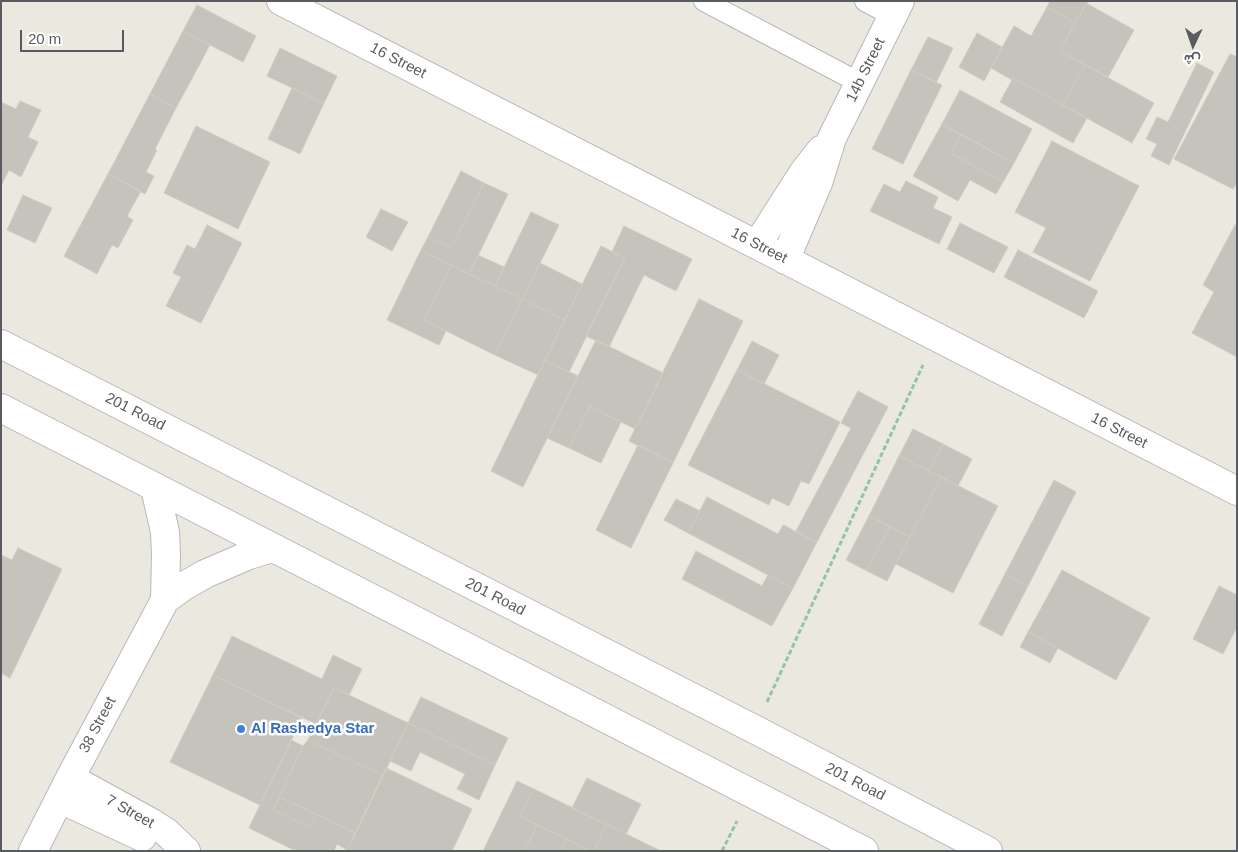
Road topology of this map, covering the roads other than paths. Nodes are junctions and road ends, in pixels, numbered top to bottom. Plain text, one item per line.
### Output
1 (281, 1) edge
2 (704, 1) edge
3 (865, 1) edge
4 (897, 9) edge
5 (860, 83) junction
6 (832, 138) junction
7 (756, 245) junction
8 (785, 260) junction
9 (1, 344) edge
10 (1, 408) edge
11 (155, 488) junction
12 (1237, 491) edge
13 (272, 548) junction
14 (165, 600) junction
15 (65, 788) junction
16 (33, 851) edge
17 (186, 851) edge
18 (864, 851) edge
19 (988, 851) edge

1 - 7 street, 16 Street
2 - 5 lane
3 - 4 lane
4 - 5 street, 14b Street
5 - 6 street, 14b Street
6 - 7 street, 14b Street
6 - 8 street, 14b Street
7 - 8 street, 16 Street
8 - 12 street, 16 Street
9 - 19 street, 201 Road
10 - 11 street
11 - 13 street
11 - 14 street, 38 Street
13 - 14 street, 38 Street
13 - 18 street
14 - 15 street, 38 Street
15 - 16 street, 38 Street
15 - 17 street, 7 Street

